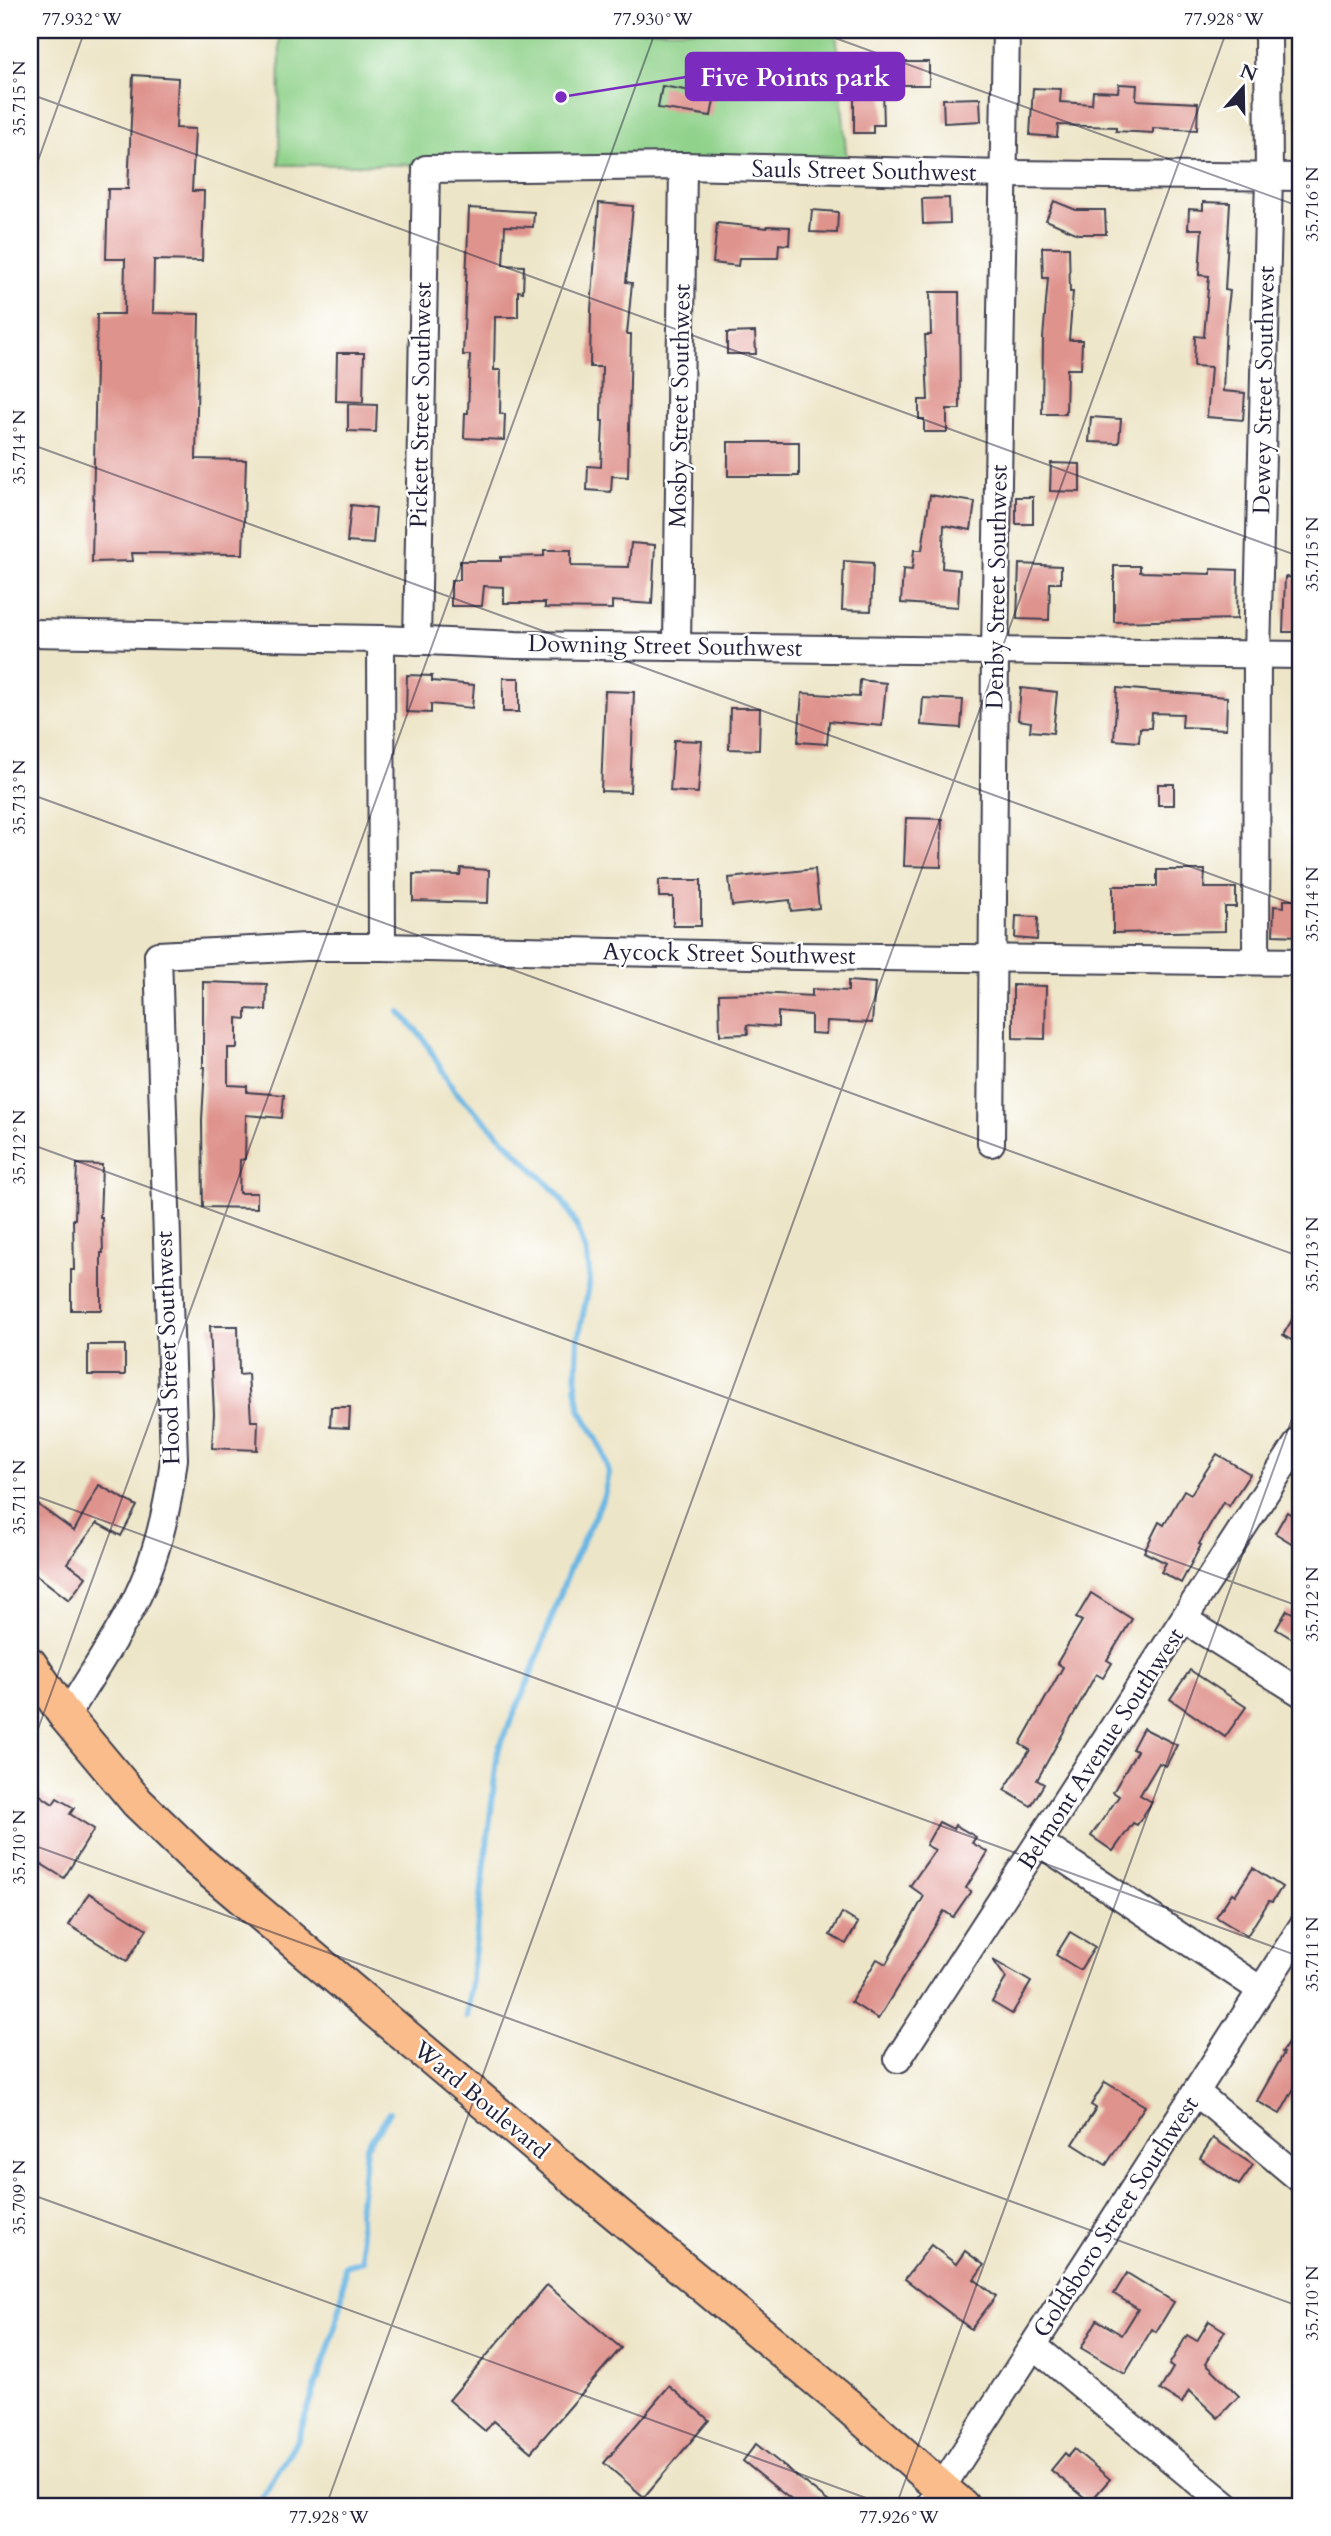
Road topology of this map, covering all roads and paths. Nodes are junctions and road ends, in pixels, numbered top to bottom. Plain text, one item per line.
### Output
1 (1006, 30) edge
2 (1268, 30) edge
3 (683, 166) junction
4 (426, 169) joint
5 (1003, 174) junction
6 (1269, 176) junction
7 (1301, 177) edge
8 (30, 633) edge
9 (382, 639) junction
10 (417, 641) junction
11 (677, 646) junction
12 (995, 650) junction
13 (1257, 654) junction
14 (1301, 655) edge
15 (382, 947) junction
16 (158, 955) joint
17 (994, 958) junction
18 (1256, 961) junction
19 (1301, 962) edge
20 (991, 1143) dead end
21 (1301, 1438) edge
22 (1185, 1620) junction
23 (30, 1664) edge
24 (1301, 1693) edge
25 (66, 1717) junction
26 (1040, 1843) junction
27 (1301, 1928) edge
28 (1261, 1990) junction
29 (898, 2059) dead end
30 (1196, 2092) junction
31 (1301, 2180) edge
32 (1034, 2346) junction
33 (945, 2501) edge
34 (1227, 2506) edge

1 - 5 street, Denby Street Southwest
2 - 6 street, Dewey Street Southwest
3 - 4 street, Sauls Street Southwest
3 - 5 street, Sauls Street Southwest
3 - 11 street, Mosby Street Southwest
4 - 10 street, Pickett Street Southwest
5 - 6 street, Sauls Street Southwest
5 - 12 street, Denby Street Southwest
6 - 7 street, Sauls Street Southwest
6 - 13 street, Dewey Street Southwest
8 - 9 street, Downing Street Southwest
9 - 10 street, Downing Street Southwest
9 - 15 street
10 - 11 street, Downing Street Southwest
11 - 12 street, Downing Street Southwest
12 - 13 street, Downing Street Southwest
12 - 17 street, Denby Street Southwest
13 - 14 street, Downing Street Southwest
13 - 18 street, Dewey Street Southwest
15 - 16 street, Aycock Street Southwest
15 - 17 street, Aycock Street Southwest
16 - 25 street, Hood Street Southwest
17 - 18 street, Aycock Street Southwest
17 - 20 street, Denby Street Southwest
18 - 19 street, Aycock Street Southwest
21 - 22 street, Belmont Avenue Southwest
22 - 24 street
22 - 26 street, Belmont Avenue Southwest
23 - 25 main road, Ward Boulevard
25 - 33 main road, Ward Boulevard
26 - 28 street
26 - 29 street, Belmont Avenue Southwest
27 - 28 street, Goldsboro Street Southwest
28 - 30 street, Goldsboro Street Southwest
30 - 31 street
30 - 32 street, Goldsboro Street Southwest
32 - 33 street, Goldsboro Street Southwest
32 - 34 street

